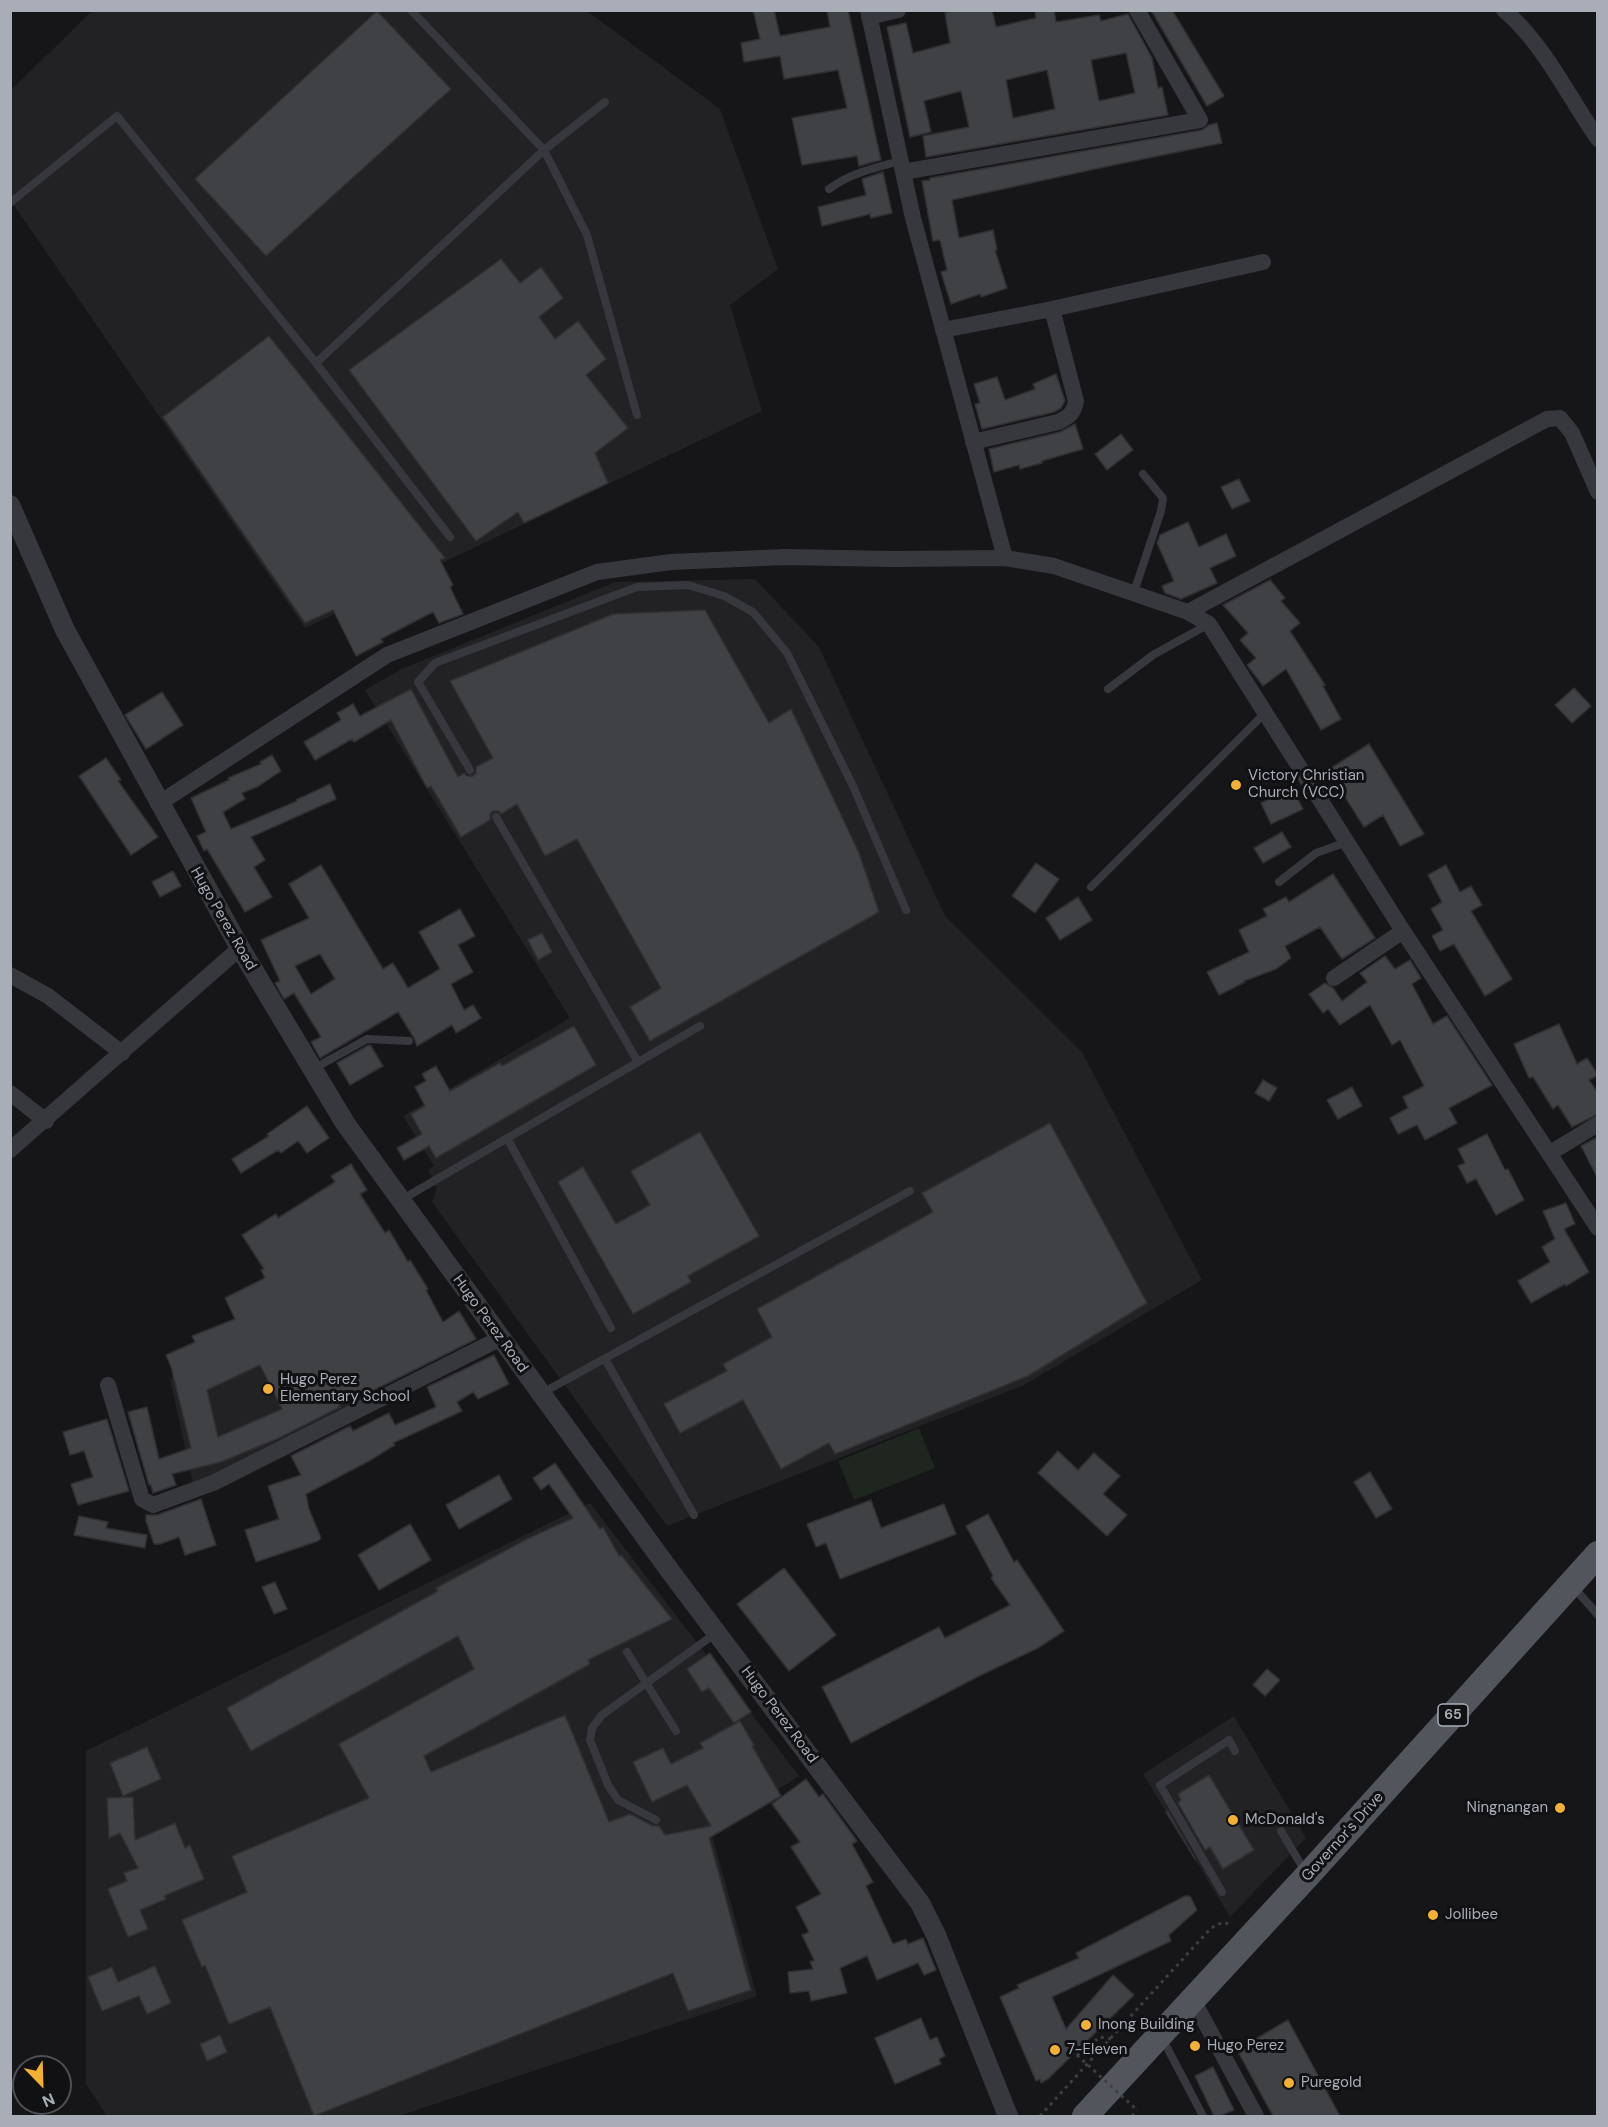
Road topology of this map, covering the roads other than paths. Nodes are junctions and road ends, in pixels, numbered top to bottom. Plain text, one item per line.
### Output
1 (411, 10) edge
2 (898, 10) edge
3 (1137, 10) edge
4 (1504, 10) edge
5 (868, 14) edge
6 (605, 102) dead end
7 (1598, 139) edge
8 (544, 150) junction
9 (901, 166) junction
10 (829, 189) dead end
11 (10, 203) edge
12 (1263, 262) dead end
13 (1052, 309) junction
14 (943, 330) junction
15 (316, 363) junction
16 (637, 415) dead end
17 (973, 442) junction
18 (1143, 474) dead end
19 (1598, 492) edge
20 (10, 505) edge
21 (450, 537) dead end
22 (1005, 558) junction
23 (1134, 592) junction
24 (1188, 612) junction
25 (1209, 624) junction
26 (1108, 689) dead end
27 (1265, 713) junction
28 (470, 770) dead end
29 (159, 804) junction
30 (496, 817) dead end
31 (1347, 842) junction
32 (1279, 882) dead end
33 (1091, 887) dead end
34 (906, 910) dead end
35 (1403, 931) junction
36 (240, 948) junction
37 (10, 975) edge
38 (1334, 978) dead end
39 (700, 1026) dead end
40 (409, 1041) dead end
41 (122, 1053) junction
42 (638, 1062) junction
43 (312, 1069) junction
44 (10, 1093) edge
45 (46, 1121) junction
46 (1598, 1124) edge
47 (507, 1138) junction
48 (10, 1150) edge
49 (1550, 1153) junction
50 (910, 1191) dead end
51 (400, 1200) junction
52 (1598, 1228) edge
53 (611, 1328) dead end
54 (501, 1338) junction
55 (605, 1359) junction
56 (108, 1385) dead end
57 (541, 1394) junction
58 (694, 1515) dead end
59 (1598, 1554) edge
60 (1568, 1587) junction
61 (1598, 1614) edge
62 (717, 1633) junction
63 (627, 1652) dead end
64 (647, 1683) junction
65 (676, 1731) dead end
66 (1235, 1751) dead end
67 (656, 1820) dead end
68 (1281, 1830) dead end
69 (1308, 1876) junction
70 (1222, 1892) dead end
71 (1193, 2000) junction
72 (1160, 2035) junction
73 (1008, 2116) edge
74 (1085, 2116) edge
75 (1203, 2116) edge
76 (1256, 2116) edge

1 - 8 lane
2 - 5 street
3 - 9 street
4 - 7 street
5 - 9 street
6 - 8 lane
8 - 15 lane
8 - 16 lane
9 - 10 lane
9 - 14 street
11 - 15 lane
12 - 13 street
13 - 14 street
13 - 17 street
14 - 17 street
15 - 21 lane
17 - 22 street
18 - 23 lane
19 - 24 street
20 - 29 street, Hugo Perez Road
22 - 23 street
22 - 29 street
23 - 24 street
24 - 25 street
25 - 26 lane
25 - 27 street
27 - 31 street
27 - 33 lane
28 - 34 lane
29 - 36 street, Hugo Perez Road
30 - 42 lane
31 - 32 lane
31 - 35 street
35 - 38 street
35 - 49 street
36 - 41 street
36 - 43 street, Hugo Perez Road
37 - 41 street
39 - 42 lane
40 - 43 lane
41 - 45 street
42 - 47 lane
43 - 51 street, Hugo Perez Road
44 - 45 street
45 - 48 street
46 - 49 street
47 - 51 lane
47 - 53 lane
49 - 52 street
50 - 55 lane
51 - 54 street, Hugo Perez Road
54 - 56 street
54 - 57 street, Hugo Perez Road
55 - 57 lane
55 - 58 lane
57 - 62 street, Hugo Perez Road
59 - 60 main road, Governor's Drive / 65
60 - 61 lane
60 - 69 main road, Governor's Drive / 65
62 - 64 lane
62 - 73 street, Hugo Perez Road
63 - 64 lane
64 - 65 lane
64 - 67 lane
66 - 70 lane
68 - 69 lane
69 - 71 main road, Governor's Drive / 65
71 - 72 main road, Governor's Drive / 65
71 - 76 street
72 - 74 main road, Governor's Drive / 65
72 - 75 lane

